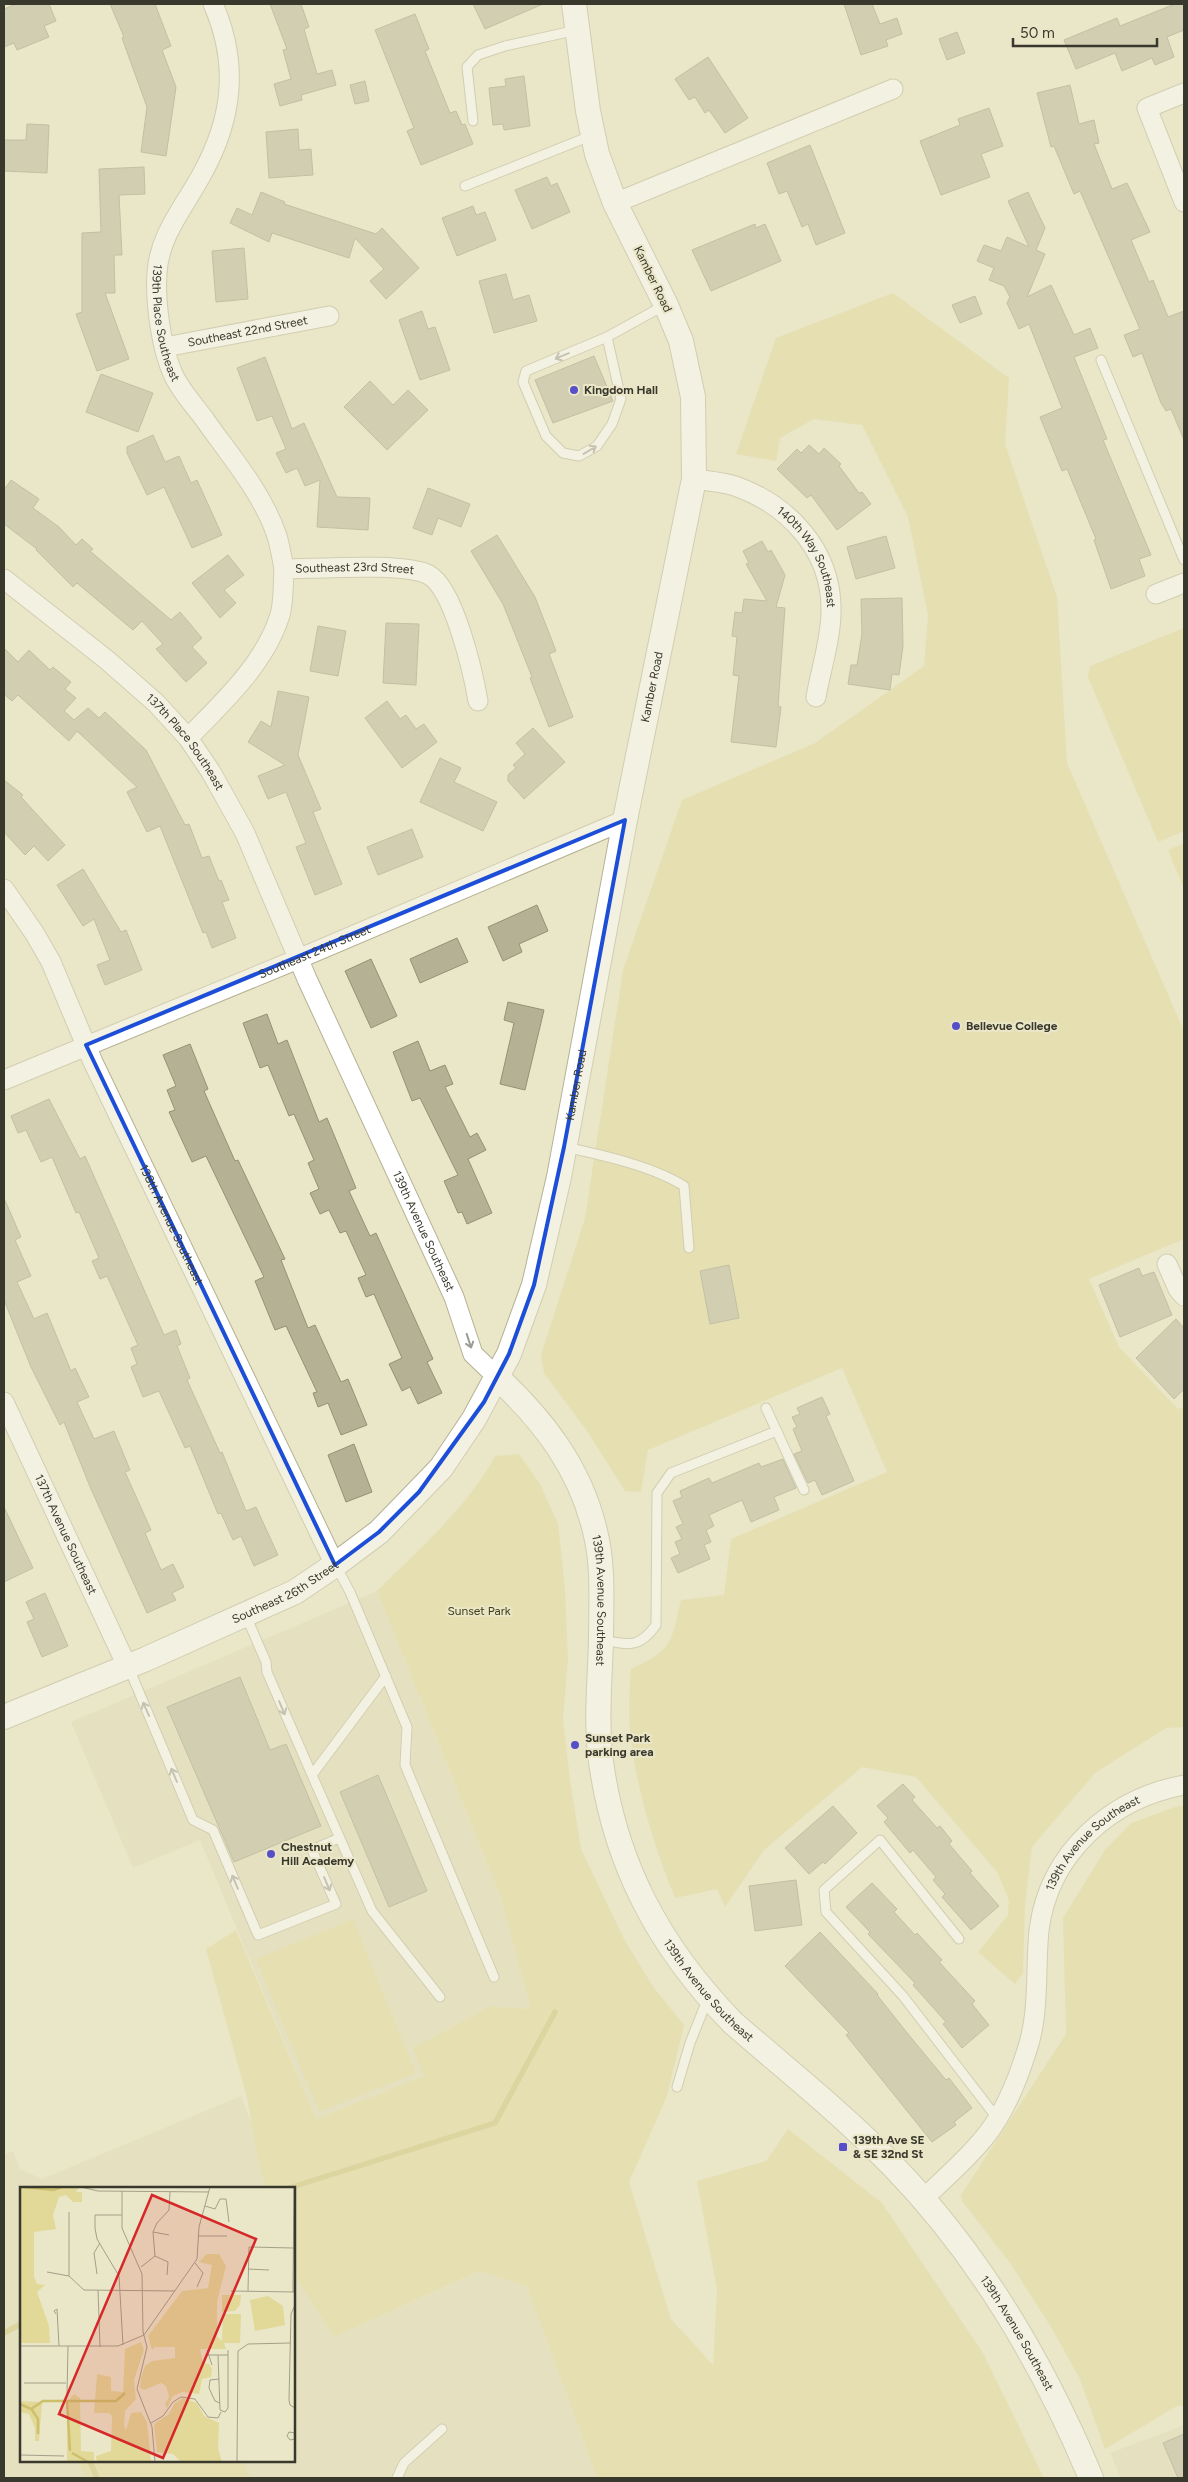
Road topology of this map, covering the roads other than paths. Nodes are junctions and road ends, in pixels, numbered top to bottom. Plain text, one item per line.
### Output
1 (213, 4) edge
2 (574, 4) edge
3 (577, 30) junction
4 (893, 89) dead end
5 (1184, 93) edge
6 (473, 121) dead end
7 (593, 135) junction
8 (466, 186) dead end
9 (1184, 202) edge
10 (615, 203) junction
11 (666, 305) junction
12 (329, 316) dead end
13 (607, 337) junction
14 (165, 347) junction
15 (1101, 360) dead end
16 (694, 479) junction
17 (1184, 560) edge
18 (284, 569) junction
19 (4, 579) edge
20 (1184, 583) edge
21 (1156, 594) dead end
22 (816, 698) dead end
23 (478, 701) dead end
24 (188, 738) junction
25 (625, 820) junction
26 (4, 889) edge
27 (298, 959) junction
28 (86, 1044) junction
29 (4, 1080) edge
30 (564, 1147) junction
31 (689, 1248) dead end
32 (1167, 1264) dead end
33 (1184, 1296) edge
34 (498, 1377) junction
35 (4, 1402) edge
36 (766, 1408) dead end
37 (777, 1431) junction
38 (804, 1490) dead end
39 (336, 1566) junction
40 (246, 1615) junction
41 (601, 1640) junction
42 (127, 1666) junction
43 (386, 1676) junction
44 (4, 1717) edge
45 (312, 1775) junction
46 (1184, 1785) edge
47 (339, 1838) junction
48 (959, 1939) dead end
49 (494, 1978) dead end
50 (440, 1997) dead end
51 (708, 1998) junction
52 (677, 2087) dead end
53 (996, 2118) junction
54 (922, 2200) junction
55 (442, 2429) dead end
56 (397, 2478) edge
57 (1091, 2478) edge

1 - 14 street, 139th Place Southeast
2 - 3 street, Kamber Road
3 - 6 lane
3 - 7 street, Kamber Road
4 - 10 street
5 - 9 street
7 - 8 lane
7 - 10 street, Kamber Road
10 - 11 street, Kamber Road
11 - 13 lane
11 - 16 street, Kamber Road
12 - 14 street, Southeast 22nd Street
13 -> 13 lane
14 - 18 street, 139th Place Southeast
15 - 17 lane
16 - 22 street, 140th Way Southeast
16 - 25 street, Kamber Road
18 - 23 street, Southeast 23rd Street
18 - 24 street, Southeast 23rd Street
19 - 24 street, 137th Place Southeast
20 - 21 street
24 - 27 street, 137th Place Southeast
25 - 27 street, Southeast 24th Street
25 - 30 street, Kamber Road
26 - 28 street, 138th Avenue Southeast
27 - 28 street, Southeast 24th Street
27 -> 34 street, 139th Avenue Southeast
28 - 29 street, Southeast 24th Street
28 - 39 street, 138th Avenue Southeast
30 - 31 lane
30 - 34 street, Kamber Road
32 - 33 street
34 - 39 street, Southeast 26th Street
34 - 41 street, 139th Avenue Southeast
35 - 42 street, 137th Avenue Southeast
36 - 37 lane
37 - 38 lane
37 - 41 lane
39 - 40 street, Southeast 26th Street
39 - 43 lane
40 - 42 street, Southeast 26th Street
40 -> 45 lane
41 - 51 street, 139th Avenue Southeast
42 - 44 street, Southeast 26th Street
47 -> 42 lane
43 - 45 lane
43 - 49 lane
45 - 47 lane
46 - 53 street, 139th Avenue Southeast
47 - 50 lane
48 - 53 lane
51 - 52 lane
51 - 54 street, 139th Avenue Southeast
53 - 54 street, 139th Avenue Southeast
54 - 57 street, 139th Avenue Southeast
55 - 56 lane

